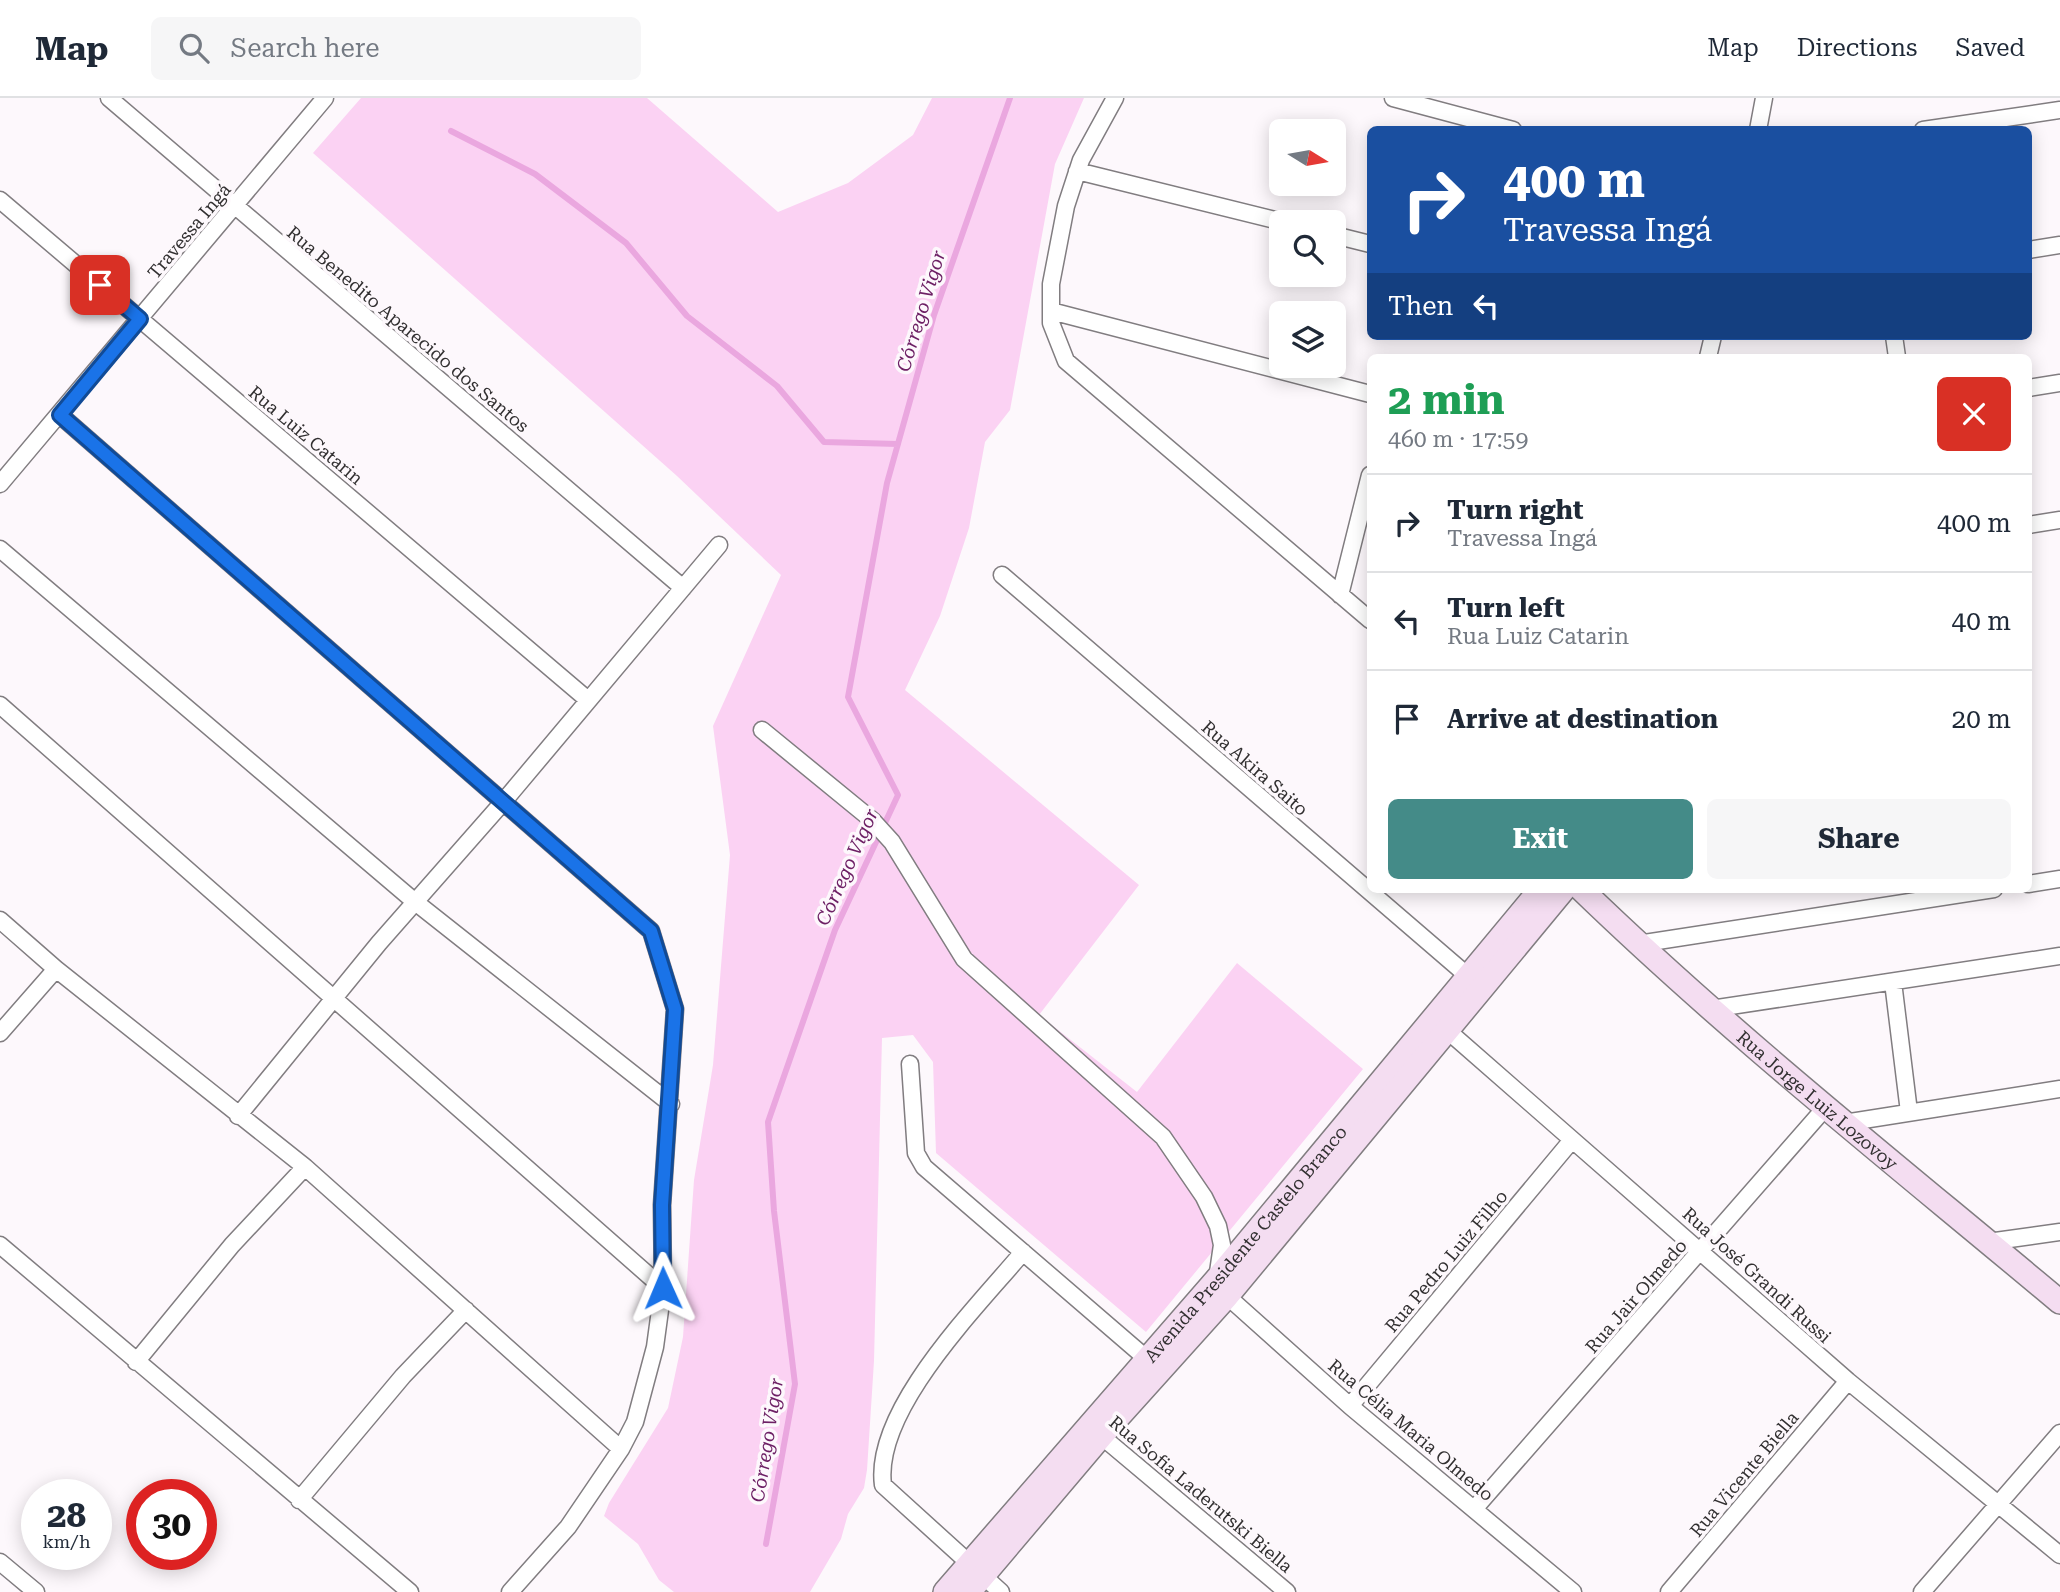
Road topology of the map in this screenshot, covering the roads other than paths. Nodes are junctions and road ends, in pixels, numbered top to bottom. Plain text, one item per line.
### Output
1 (109, 98) edge
2 (323, 98) edge
3 (1115, 98) edge
4 (1393, 98) edge
5 (1764, 98) edge
6 (2060, 110) edge
7 (1498, 126) edge
8 (1759, 126) edge
9 (1950, 126) edge
10 (1077, 171) junction
11 (0, 200) edge
12 (234, 206) junction
13 (1269, 219) edge
14 (1346, 238) edge
15 (1367, 243) edge
16 (2060, 245) edge
17 (2032, 249) edge
18 (1051, 311) junction
19 (140, 319) junction
20 (2060, 383) edge
21 (2032, 387) edge
22 (1367, 393) edge
23 (60, 415) junction
24 (0, 484) edge
25 (1367, 487) edge
26 (2060, 520) edge
27 (2032, 524) edge
28 (719, 545) dead end
29 (0, 549) edge
30 (1002, 575) dead end
31 (683, 588) junction
32 (1340, 595) junction
33 (1367, 618) edge
34 (589, 700) junction
35 (0, 705) edge
36 (762, 730) dead end
37 (504, 801) junction
38 (2060, 879) edge
39 (2032, 883) edge
40 (1367, 890) edge
41 (1371, 893) edge
42 (1538, 893) edge
43 (1560, 893) edge
44 (1585, 893) edge
45 (1968, 893) edge
46 (414, 901) junction
47 (0, 920) edge
48 (1638, 944) junction
49 (2060, 956) edge
50 (56, 969) junction
51 (1893, 982) junction
52 (1475, 983) junction
53 (335, 999) junction
54 (1711, 1009) junction
55 (1440, 1024) junction
56 (0, 1033) edge
57 (911, 1064) dead end
58 (2060, 1089) edge
59 (671, 1104) junction
60 (1825, 1108) junction
61 (1909, 1112) junction
62 (238, 1116) junction
63 (1844, 1123) junction
64 (1572, 1140) junction
65 (305, 1167) junction
66 (2060, 1232) edge
67 (1988, 1242) junction
68 (0, 1245) edge
69 (1702, 1251) junction
70 (1023, 1252) junction
71 (1222, 1287) junction
72 (663, 1288) junction
73 (2060, 1303) edge
74 (466, 1310) junction
75 (1147, 1359) junction
76 (136, 1362) junction
77 (1848, 1381) junction
78 (1350, 1406) junction
79 (1095, 1431) junction
80 (2060, 1433) edge
81 (621, 1449) junction
82 (299, 1500) junction
83 (1998, 1504) junction
84 (1475, 1508) junction
85 (2060, 1555) edge
86 (0, 1562) edge
87 (974, 1577) edge
88 (36, 1592) edge
89 (410, 1592) edge
90 (510, 1592) edge
91 (945, 1592) edge
92 (1001, 1592) edge
93 (1287, 1592) edge
94 (1573, 1592) edge
95 (1669, 1592) edge
96 (1922, 1592) edge

1 - 12 street, Rua Benedito Aparecido dos Santos
2 - 12 street, Travessa Ingá
3 - 10 street
4 - 7 street
5 - 8 street
6 - 9 street
10 - 13 street
10 - 18 street
11 - 19 street, Rua Luiz Catarin
12 - 19 street, Travessa Ingá
12 - 31 street, Rua Benedito Aparecido dos Santos
14 - 15 street
16 - 17 street
18 - 22 street
18 - 32 street
19 - 23 street, Travessa Ingá
19 - 34 street, Rua Luiz Catarin
20 - 21 street
23 - 24 street, Travessa Ingá
23 - 37 street
25 - 32 street
26 - 27 street
28 - 31 street
29 - 46 street
30 - 40 street, Rua Akira Saito
31 - 34 street
32 - 33 street
34 - 37 street
35 - 53 street
36 - 71 street
37 - 46 street
37 - 59 street
38 - 39 street
41 - 52 street, Rua Akira Saito
42 - 52 street, Avenida Presidente Castelo Branco
43 - 52 street, Avenida Presidente Castelo Branco
44 - 48 street, Rua Jorge Luiz Lozovoy
45 - 48 street
46 - 53 street
46 - 59 street
47 - 50 street
48 - 54 street, Rua Jorge Luiz Lozovoy
49 - 51 street
50 - 56 street
50 - 62 street
51 - 54 street
51 - 61 street
52 - 55 street, Avenida Presidente Castelo Branco
53 - 62 street
53 - 72 street
54 - 60 street, Rua Jorge Luiz Lozovoy
55 - 64 street, Rua José Grandi Russi
55 - 71 street, Avenida Presidente Castelo Branco
57 - 70 street
58 - 61 street
59 - 72 street
60 - 63 street, Rua Jorge Luiz Lozovoy
60 - 69 street, Rua Jair Olmedo
61 - 63 street
62 - 65 street
63 - 67 street, Rua Jorge Luiz Lozovoy
64 - 69 street, Rua José Grandi Russi
64 - 78 street, Rua Pedro Luiz Filho
65 - 74 street
65 - 76 street
66 - 67 street
67 - 73 street, Rua Jorge Luiz Lozovoy
68 - 76 street
69 - 77 street, Rua José Grandi Russi
69 - 84 street, Rua Jair Olmedo
70 - 75 street
70 - 87 street
71 - 75 street, Avenida Presidente Castelo Branco
71 - 78 street, Rua Célia Maria Olmedo
71 - 79 street, Avenida Presidente Castelo Branco
72 - 81 street
74 - 81 street
74 - 82 street
75 - 79 street, Avenida Presidente Castelo Branco
76 - 82 street
77 - 83 street, Rua José Grandi Russi
77 - 95 street, Rua Vicente Biella
78 - 84 street, Rua Célia Maria Olmedo
79 - 87 street, Avenida Presidente Castelo Branco
79 - 93 street, Rua Sofia Laderutski Biella
80 - 83 street
81 - 90 street
82 - 89 street
83 - 85 street, Rua José Grandi Russi
83 - 96 street
84 - 94 street, Rua Célia Maria Olmedo
86 - 88 street
87 - 91 street, Avenida Presidente Castelo Branco
87 - 92 street

